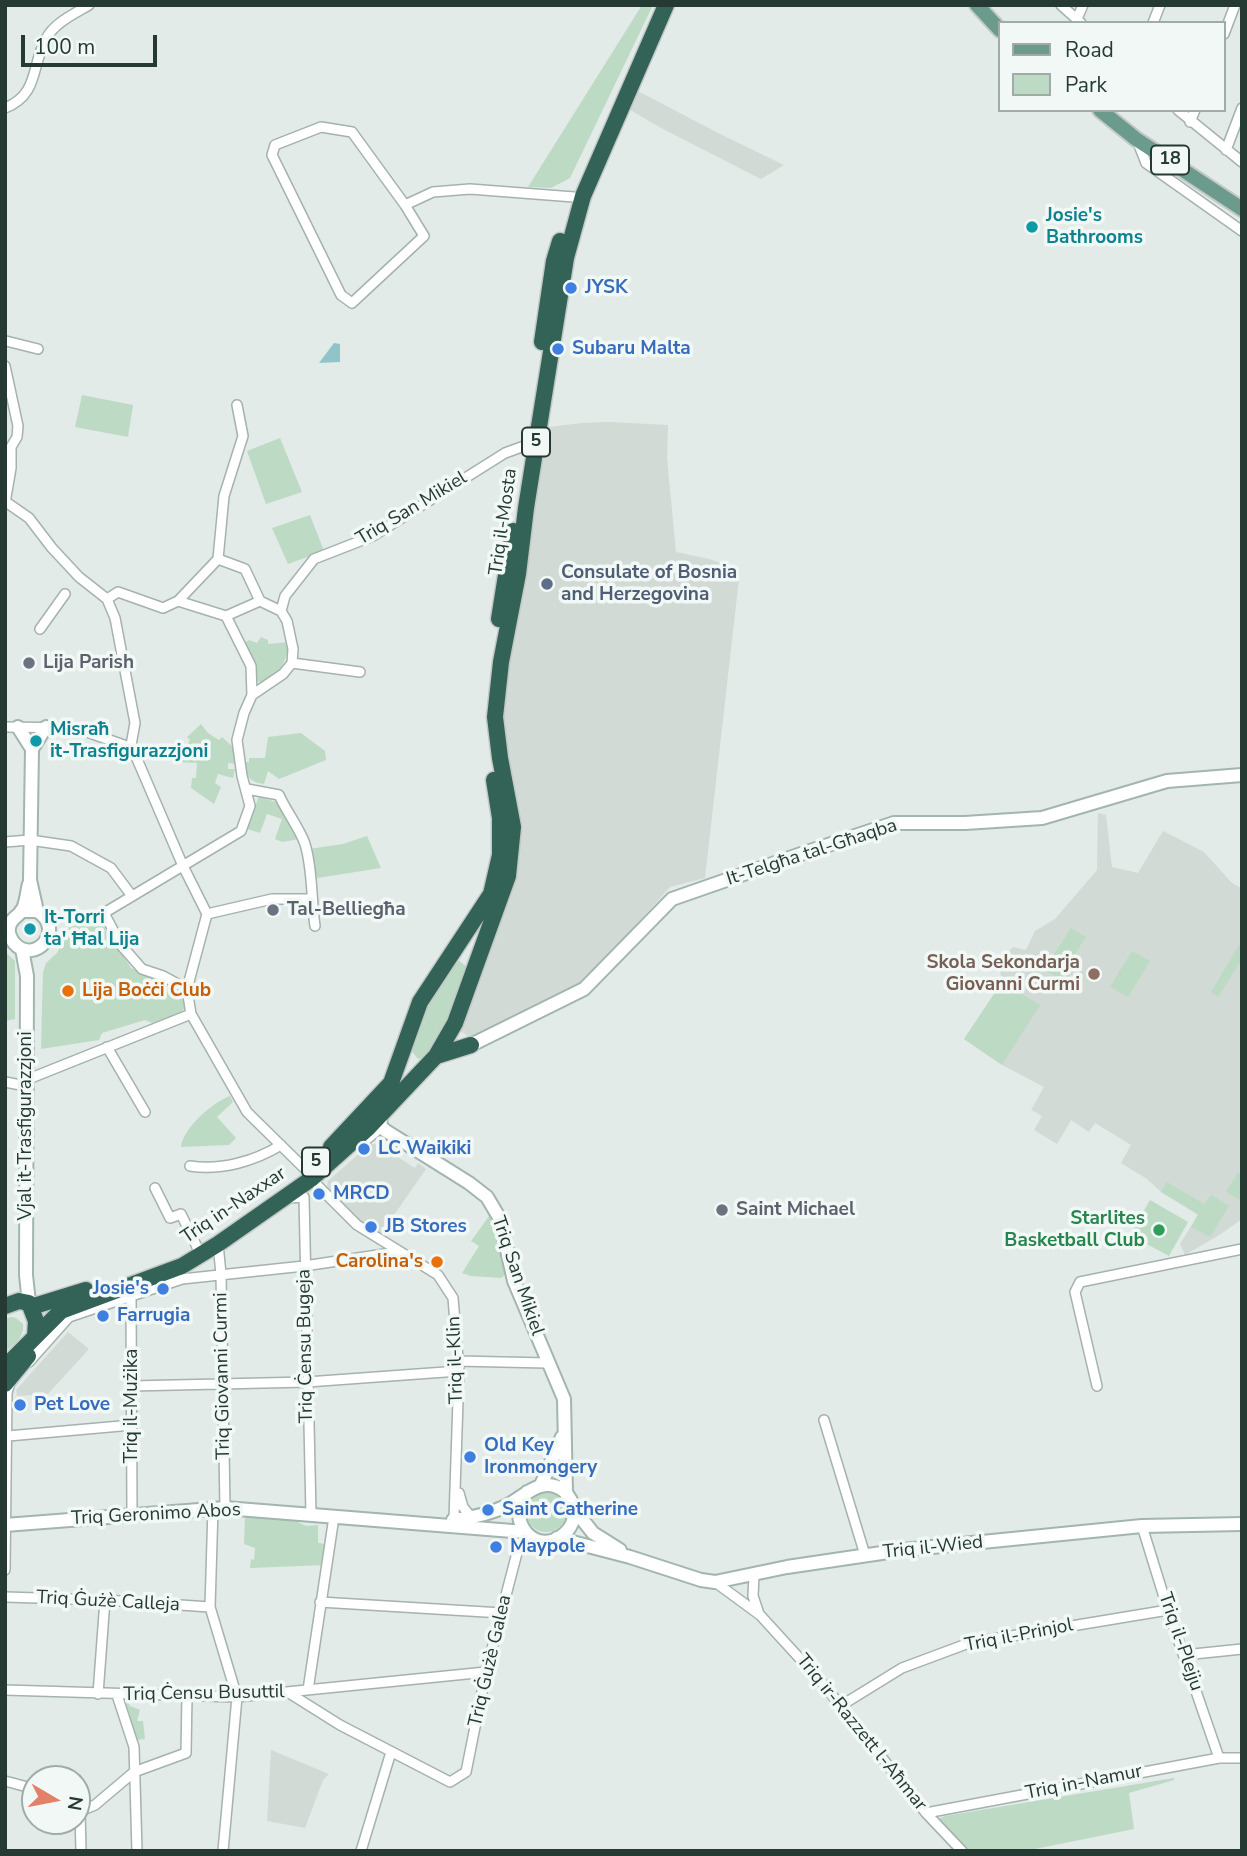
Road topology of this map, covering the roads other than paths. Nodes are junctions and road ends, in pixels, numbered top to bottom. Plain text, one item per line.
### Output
1 (89, 5) edge
2 (656, 5) edge
3 (666, 5) edge
4 (977, 5) edge
5 (1061, 5) edge
6 (1083, 5) edge
7 (1235, 5) edge
8 (1079, 21) edge
9 (998, 28) edge
10 (1226, 29) edge
11 (5, 108) edge
12 (1242, 108) edge
13 (1102, 112) edge
14 (1180, 112) edge
15 (1194, 112) edge
16 (1191, 122) junction
17 (1136, 139) junction
18 (1226, 150) junction
19 (1242, 162) edge
20 (573, 197) junction
21 (405, 205) junction
22 (1242, 209) edge
23 (1242, 230) edge
24 (5, 336) edge
25 (6, 342) edge
26 (38, 349) dead end
27 (5, 366) edge
28 (237, 405) dead end
29 (8, 444) edge
30 (527, 445) junction
31 (6, 503) edge
32 (218, 559) junction
33 (65, 594) dead end
34 (107, 599) junction
35 (178, 601) junction
36 (260, 601) junction
37 (281, 611) junction
38 (226, 616) junction
39 (40, 629) dead end
40 (292, 663) junction
41 (360, 672) dead end
42 (252, 695) junction
43 (12, 727) edge
44 (46, 727) junction
45 (132, 748) junction
46 (32, 749) junction
47 (1242, 775) edge
48 (247, 789) junction
49 (30, 840) junction
50 (5, 842) edge
51 (183, 866) junction
52 (30, 880) junction
53 (496, 894) junction
54 (132, 896) junction
55 (312, 899) junction
56 (21, 911) junction
57 (37, 911) junction
58 (207, 914) junction
59 (315, 926) dead end
60 (22, 949) junction
61 (36, 949) junction
62 (452, 953) junction
63 (478, 961) junction
64 (27, 976) junction
65 (187, 989) junction
66 (191, 1014) junction
67 (455, 1023) junction
68 (471, 1045) junction
69 (107, 1047) junction
70 (403, 1054) junction
71 (432, 1060) junction
72 (5, 1082) edge
73 (26, 1083) junction
74 (145, 1112) dead end
75 (378, 1126) junction
76 (281, 1145) junction
77 (190, 1166) dead end
78 (312, 1178) junction
79 (155, 1188) dead end
80 (304, 1196) junction
81 (285, 1198) junction
82 (218, 1244) junction
83 (198, 1249) junction
84 (1242, 1249) edge
85 (398, 1252) junction
86 (304, 1266) junction
87 (221, 1274) junction
88 (26, 1275) junction
89 (131, 1297) junction
90 (81, 1302) junction
91 (30, 1305) junction
92 (6, 1306) edge
93 (35, 1338) junction
94 (547, 1363) junction
95 (7, 1366) edge
96 (458, 1366) junction
97 (223, 1382) junction
98 (307, 1382) junction
99 (5, 1384) edge
100 (131, 1386) junction
101 (1097, 1386) dead end
102 (824, 1420) dead end
103 (132, 1425) junction
104 (565, 1430) junction
105 (8, 1436) junction
106 (457, 1484) junction
107 (541, 1485) junction
108 (527, 1492) junction
109 (566, 1493) junction
110 (219, 1508) junction
111 (574, 1509) junction
112 (132, 1514) junction
113 (311, 1514) junction
114 (334, 1517) junction
115 (472, 1518) junction
116 (454, 1519) junction
117 (432, 1523) junction
118 (1242, 1524) edge
119 (6, 1525) edge
120 (1142, 1526) junction
121 (527, 1534) junction
122 (557, 1538) junction
123 (865, 1555) junction
124 (630, 1557) junction
125 (5, 1570) edge
126 (754, 1575) junction
127 (715, 1582) junction
128 (5, 1597) edge
129 (105, 1600) junction
130 (320, 1602) junction
131 (210, 1607) junction
132 (1168, 1610) junction
133 (502, 1613) junction
134 (760, 1615) junction
135 (1242, 1649) edge
136 (1184, 1655) junction
137 (486, 1672) junction
138 (5, 1690) edge
139 (308, 1690) junction
140 (289, 1693) junction
141 (99, 1694) junction
142 (117, 1695) junction
143 (187, 1696) junction
144 (237, 1697) junction
145 (842, 1705) junction
146 (391, 1752) junction
147 (1219, 1758) junction
148 (1242, 1758) edge
149 (134, 1772) junction
150 (91, 1806) edge
151 (926, 1813) junction
152 (137, 1851) edge
153 (223, 1851) edge
154 (361, 1851) edge
155 (962, 1851) edge

1 - 11 street
2 - 20 highway, Triq il-Mosta / 5
3 - 53 highway, Triq il-Mosta / 5
4 - 9 main road
5 - 8 street
6 - 8 street
7 - 10 street
12 - 18 street
13 - 17 main road, 18
14 - 16 street
15 - 16 street
16 - 18 street
17 - 22 main road, 18
17 - 23 street
18 - 19 street
20 - 21 street
20 - 30 highway, Triq il-Mosta / 5
21 - 21 street
24 - 25 street
25 - 26 street
27 - 29 street
28 - 32 street
29 - 31 street
30 - 37 street, Triq San Mikiel
30 - 53 highway, Triq il-Mosta / 5
31 - 34 street
32 - 35 street
32 - 36 street
33 - 39 street
34 - 35 street
34 - 45 street
35 - 38 street
36 - 37 street
36 - 38 street
37 - 40 street
38 - 42 street
40 - 41 street
40 - 42 street
42 - 48 street
43 - 44 street
43 - 46 street
44 - 45 street
44 - 46 street
45 - 51 street
46 - 49 street, Vjal it-Trasfigurazzjoni
47 - 68 street, It-Telgħa tal-Għaqba
48 - 51 street
48 - 55 street
49 - 50 street
49 - 52 street, Vjal it-Trasfigurazzjoni
49 - 54 street
51 - 54 street
51 - 58 street
52 - 56 street, Vjal it-Trasfigurazzjoni
52 - 57 street, Vjal it-Trasfigurazzjoni
53 - 62 highway, Triq in-Naxxar / 5
53 - 63 highway, Triq in-Naxxar / 5
54 - 65 street
55 - 58 street
55 - 59 street
56 - 57 street
56 - 60 street, Vjal it-Trasfigurazzjoni
57 - 61 street, Vjal it-Trasfigurazzjoni
58 - 65 street
60 - 61 street
60 - 64 street, Vjal it-Trasfigurazzjoni
61 - 64 street, Vjal it-Trasfigurazzjoni
62 - 63 highway
62 - 70 highway, Triq in-Naxxar / 5
63 - 67 highway, Triq in-Naxxar / 5
64 - 73 street, Vjal it-Trasfigurazzjoni
65 - 66 street
66 - 69 street
66 - 76 street, Triq il-Klin
67 - 68 highway
67 - 71 highway, Triq in-Naxxar / 5
68 - 71 highway
69 - 73 street
69 - 74 street
70 - 71 highway
70 - 78 highway, Triq in-Naxxar / 5
71 - 75 highway, Triq in-Naxxar / 5
72 - 73 street
73 - 88 street, Vjal it-Trasfigurazzjoni
75 - 78 highway, Triq in-Naxxar / 5
75 - 94 street, Triq San Mikiel
76 - 77 street
76 - 78 street, Triq il-Klin
78 - 80 street, Triq in-Naxxar
78 - 81 highway, Triq in-Naxxar / 5
78 - 83 highway, Triq in-Naxxar / 5
78 - 85 street, Triq il-Klin
79 - 83 street
80 - 81 street
80 - 86 street, Triq Ċensu Bugeja
81 - 82 highway, Triq in-Naxxar / 5
82 - 87 street, Triq Giovanni Curmi
82 - 90 highway, Triq in-Naxxar / 5
83 - 91 highway, Triq in-Naxxar / 5
84 - 101 street
85 - 86 street
85 - 96 street, Triq il-Klin
86 - 87 street
86 - 98 street, Triq Ċensu Bugeja
87 - 89 street
87 - 97 street, Triq Giovanni Curmi
88 - 91 street, Vjal it-Trasfigurazzjoni
88 - 92 street
89 - 100 street, Triq il-Mużika
89 - 105 street
90 - 93 highway, Triq in-Naxxar / 5
90 - 99 highway
91 - 92 highway, Triq in-Naxxar / 5
91 - 93 highway
93 - 95 highway, Triq in-Naxxar / 5
94 - 96 street
94 - 104 street, Triq San Mikiel
96 - 98 street
96 - 106 street, Triq il-Klin
97 - 98 street
97 - 100 street
97 - 110 street, Triq Giovanni Curmi
98 - 113 street, Triq Ċensu Bugeja
100 - 103 street, Triq il-Mużika
102 - 123 street
103 - 105 street
103 - 112 street, Triq il-Mużika
104 - 107 street, Triq San Mikiel
104 - 109 street, Triq San Mikiel
105 - 119 street
106 - 115 street, Triq il-Klin
106 - 116 street, Triq il-Klin
107 - 108 street
107 - 109 street
108 - 115 street, Triq Geronimo Abos
108 - 121 street
109 - 111 street
110 - 112 street, Triq Geronimo Abos
110 - 113 street, Triq Geronimo Abos
110 - 131 street, Triq Giovanni Curmi
111 - 122 street
111 - 124 street, Triq il-Wied
112 - 119 street, Triq Geronimo Abos
113 - 114 street, Triq Geronimo Abos
114 - 117 street, Triq Geronimo Abos
114 - 130 street
115 - 116 street, Triq Geronimo Abos
116 - 117 street, Triq Geronimo Abos
117 - 121 street, Triq Geronimo Abos
118 - 120 street, Triq il-Wied
119 - 125 street
120 - 123 street, Triq il-Wied
120 - 132 street, Triq il-Plejju
121 - 122 street
121 - 133 street, Triq Ġużè Galea
122 - 124 street, Triq il-Wied
123 - 126 street, Triq il-Wied
124 - 127 street, Triq il-Wied
126 - 127 street, Triq il-Wied
126 - 134 street
127 - 134 street, Triq ir-Razzett l-Aħmar
128 - 129 street, Triq Ġużè Calleja
129 - 131 street, Triq Ġużè Calleja
129 - 141 street
130 - 133 street
130 - 139 street
131 - 144 street, Triq Giovanni Curmi
132 - 136 street, Triq il-Plejju
132 - 145 street, Triq il-Prinjol
133 - 137 street, Triq Ġużè Galea
134 - 145 street, Triq ir-Razzett l-Aħmar
135 - 136 street
136 - 147 street, Triq il-Plejju
137 - 139 street, Triq Ċensu Busuttil
137 - 146 street, Triq Ġużè Galea
138 - 141 street, Triq Ċensu Busuttil
139 - 140 street, Triq Ċensu Busuttil
140 - 144 street, Triq Ċensu Busuttil
140 - 146 street
141 - 142 street, Triq Ċensu Busuttil
142 - 143 street, Triq Ċensu Busuttil
142 - 149 street
143 - 144 street, Triq Ċensu Busuttil
143 - 149 street
144 - 153 street
145 - 151 street, Triq ir-Razzett l-Aħmar
146 - 154 street
147 - 148 street, Triq in-Namur
147 - 151 street, Triq in-Namur
149 - 150 street
149 - 152 street
151 - 155 street, Triq ir-Razzett l-Aħmar

